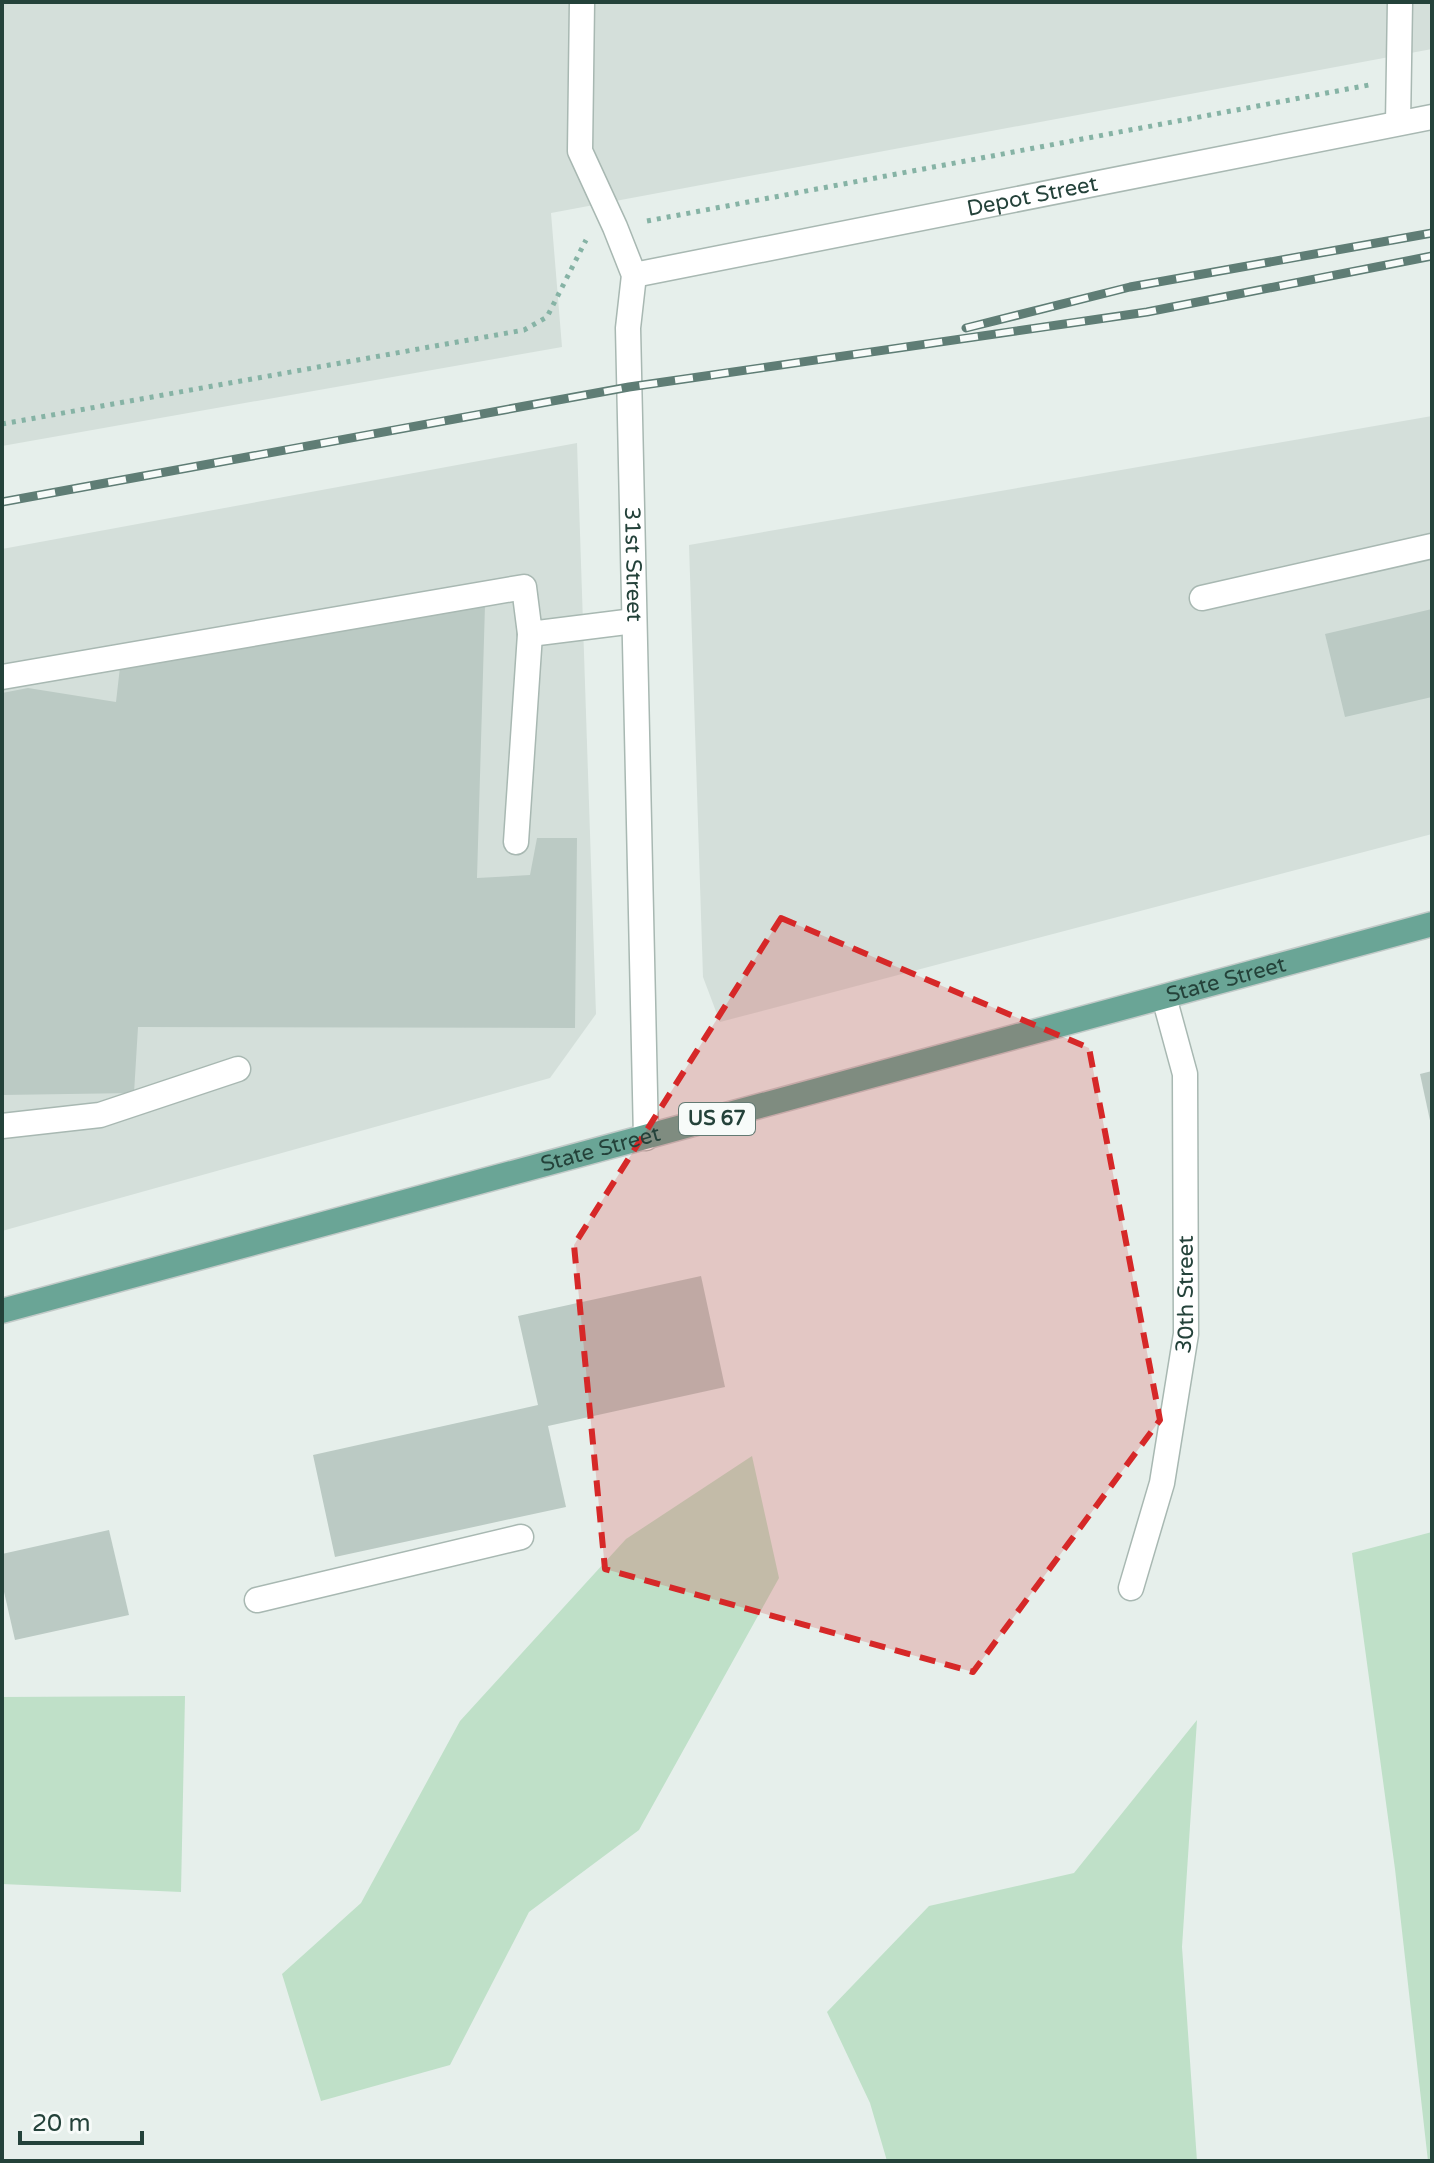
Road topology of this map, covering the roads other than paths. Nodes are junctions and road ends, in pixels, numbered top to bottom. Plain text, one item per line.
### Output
1 (582, 2) edge
2 (1400, 2) edge
3 (1432, 117) edge
4 (1398, 123) junction
5 (634, 275) junction
6 (1432, 546) edge
7 (1202, 598) dead end
8 (634, 621) junction
9 (530, 634) junction
10 (2, 677) edge
11 (516, 842) dead end
12 (1432, 924) edge
13 (1164, 997) junction
14 (238, 1069) dead end
15 (2, 1126) edge
16 (646, 1138) junction
17 (2, 1311) edge
18 (521, 1537) dead end
19 (1131, 1588) dead end
20 (257, 1600) dead end

1 - 5 street, 31st Street
2 - 4 street
3 - 4 street, Depot Street
4 - 5 street, Depot Street
5 - 8 street, 31st Street
6 - 7 street
8 - 9 street
8 - 16 street, 31st Street
9 - 10 street
9 - 11 street
12 - 13 main road, State Street / US 67
13 - 16 main road, State Street / US 67
13 - 19 street, 30th Street
14 - 15 street
16 - 17 main road, State Street / US 67
18 - 20 street

